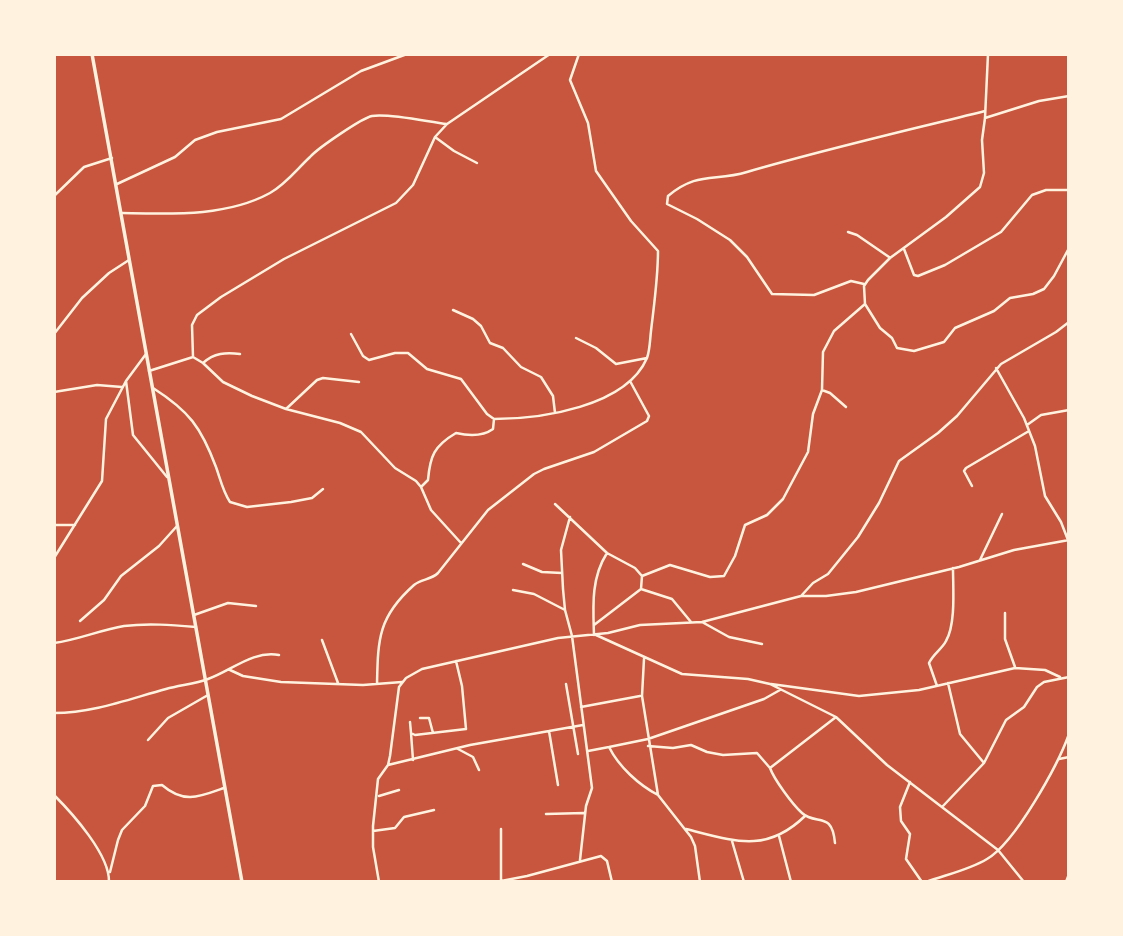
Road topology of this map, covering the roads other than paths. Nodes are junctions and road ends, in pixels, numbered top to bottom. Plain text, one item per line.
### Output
1 (92, 54) edge
2 (407, 54) edge
3 (550, 54) edge
4 (579, 54) edge
5 (988, 54) edge
6 (1069, 96) edge
7 (985, 111) junction
8 (985, 118) junction
9 (447, 124) junction
10 (435, 137) junction
11 (111, 158) junction
12 (477, 163) dead end
13 (116, 184) junction
14 (1069, 190) edge
15 (54, 196) edge
16 (121, 213) junction
17 (848, 232) dead end
18 (1069, 248) edge
19 (904, 249) junction
20 (890, 258) junction
21 (129, 260) junction
22 (864, 284) junction
23 (865, 304) junction
24 (453, 310) dead end
25 (1069, 322) edge
26 (54, 334) edge
27 (351, 334) dead end
28 (576, 338) dead end
29 (146, 354) junction
30 (240, 354) dead end
31 (193, 357) junction
32 (647, 358) junction
33 (204, 363) junction
34 (996, 368) junction
35 (149, 371) junction
36 (629, 380) junction
37 (126, 381) junction
38 (359, 382) dead end
39 (122, 387) junction
40 (153, 388) junction
41 (822, 390) junction
42 (54, 392) edge
43 (846, 407) dead end
44 (286, 409) junction
45 (1069, 410) edge
46 (555, 414) junction
47 (494, 419) junction
48 (1027, 425) junction
49 (1029, 431) junction
50 (167, 477) junction
51 (972, 486) dead end
52 (421, 487) junction
53 (323, 489) dead end
54 (555, 504) dead end
55 (1002, 514) dead end
56 (570, 517) junction
57 (54, 525) edge
58 (76, 525) junction
59 (177, 525) junction
60 (1069, 540) edge
61 (461, 543) junction
62 (607, 553) junction
63 (54, 558) edge
64 (981, 561) junction
65 (523, 564) dead end
66 (953, 568) junction
67 (562, 573) junction
68 (642, 576) junction
69 (640, 589) junction
70 (513, 590) dead end
71 (801, 596) junction
72 (256, 606) dead end
73 (565, 610) junction
74 (1004, 613) dead end
75 (194, 615) junction
76 (80, 621) dead end
77 (691, 622) junction
78 (702, 622) junction
79 (594, 625) junction
80 (196, 627) junction
81 (594, 635) junction
82 (572, 636) junction
83 (322, 640) dead end
84 (54, 643) edge
85 (762, 644) dead end
86 (279, 654) dead end
87 (644, 659) junction
88 (456, 661) junction
89 (1015, 668) junction
90 (230, 670) junction
91 (1060, 677) junction
92 (1069, 677) edge
93 (205, 680) junction
94 (402, 682) junction
95 (338, 683) junction
96 (377, 684) junction
97 (566, 684) dead end
98 (770, 684) junction
99 (948, 684) junction
100 (937, 687) junction
101 (780, 690) junction
102 (208, 695) junction
103 (642, 696) junction
104 (581, 707) junction
105 (54, 713) edge
106 (836, 717) junction
107 (420, 718) dead end
108 (410, 722) dead end
109 (584, 724) junction
110 (574, 726) junction
111 (548, 731) junction
112 (411, 733) junction
113 (433, 733) junction
114 (1069, 734) edge
115 (648, 739) junction
116 (148, 740) dead end
117 (648, 746) junction
118 (609, 747) junction
119 (458, 749) junction
120 (588, 751) junction
121 (578, 754) dead end
122 (1069, 757) edge
123 (413, 760) junction
124 (1059, 760) junction
125 (984, 763) junction
126 (388, 765) junction
127 (770, 768) junction
128 (479, 770) dead end
129 (910, 782) junction
130 (558, 785) dead end
131 (225, 788) junction
132 (399, 790) dead end
133 (658, 795) junction
134 (55, 796) edge
135 (378, 797) junction
136 (943, 806) junction
137 (434, 810) dead end
138 (585, 813) junction
139 (546, 814) dead end
140 (805, 816) junction
141 (500, 829) dead end
142 (686, 830) junction
143 (373, 831) junction
144 (779, 836) junction
145 (732, 841) junction
146 (835, 843) dead end
147 (998, 850) junction
148 (580, 860) junction
149 (110, 872) junction
150 (1069, 874) edge
151 (527, 876) junction
152 (502, 880) edge
153 (109, 882) edge
154 (242, 882) edge
155 (379, 882) edge
156 (496, 882) edge
157 (528, 882) edge
158 (612, 882) edge
159 (700, 882) edge
160 (744, 882) edge
161 (791, 882) edge
162 (924, 882) edge
163 (1024, 882) edge
164 (1066, 882) edge

1 - 11 main road
2 - 13 street
3 - 9 street
4 - 32 street
5 - 7 street
6 - 8 street
7 - 8 street
7 - 22 street
8 - 19 street
9 - 10 street
9 - 16 street
10 - 12 street
10 - 31 street
11 - 13 main road
11 - 15 street
13 - 16 main road
14 - 19 street
16 - 21 main road
17 - 20 street
18 - 23 street
19 - 20 street
20 - 22 street
21 - 26 street
21 - 29 main road
22 - 23 street
23 - 41 street
24 - 46 street
25 - 34 street
27 - 47 street
28 - 32 street
29 - 35 main road
29 - 37 street
30 - 33 street
31 - 33 street
31 - 35 street
32 - 36 street
33 - 44 street
34 - 48 street
34 - 71 street
35 - 40 main road
36 - 46 street
36 - 61 street
37 - 39 street
37 - 50 street
38 - 44 street
39 - 42 street
39 - 58 street
40 - 50 main road
40 - 53 street
41 - 43 street
41 - 68 street
44 - 52 street
45 - 48 street
46 - 47 street
47 - 52 street
48 - 49 street
49 - 51 street
49 - 60 street
50 - 59 main road
52 - 61 street
54 - 56 street
55 - 64 street
56 - 62 street
56 - 67 street
57 - 58 street
58 - 63 street
59 - 75 main road
59 - 76 street
60 - 64 street
61 - 96 street
62 - 68 street
62 - 79 street
64 - 66 street
65 - 67 street
66 - 71 street
66 - 100 street
67 - 73 street
68 - 69 street
69 - 77 street
69 - 79 street
70 - 73 street
71 - 78 street
72 - 75 street
73 - 82 street
74 - 89 street
75 - 80 main road
77 - 78 street
77 - 81 street
78 - 85 street
79 - 81 street
80 - 84 street
80 - 93 main road
81 - 82 street
81 - 87 street
82 - 88 street
82 - 104 street
83 - 95 street
86 - 90 street
87 - 98 street
87 - 103 street
88 - 94 street
88 - 113 street
89 - 91 street
89 - 99 street
90 - 93 street
90 - 95 street
91 - 92 street
91 - 125 street
93 - 102 main road
93 - 105 street
94 - 96 street
94 - 126 street
95 - 96 street
97 - 110 street
98 - 100 street
98 - 101 street
99 - 100 street
99 - 125 street
101 - 106 street
101 - 115 street
102 - 116 street
102 - 131 main road
103 - 104 street
103 - 115 street
104 - 109 street
106 - 127 street
106 - 129 street
107 - 113 street
108 - 112 street
109 - 110 street
109 - 120 street
110 - 111 street
110 - 121 street
111 - 119 street
111 - 130 street
112 - 113 street
112 - 123 street
114 - 124 street
115 - 117 street
115 - 118 street
117 - 127 street
117 - 133 street
118 - 120 street
118 - 133 street
119 - 123 street
119 - 128 street
120 - 138 street
122 - 124 street
123 - 126 street
124 - 147 street
125 - 136 street
126 - 135 street
127 - 140 street
129 - 136 street
129 - 162 street
131 - 149 street
131 - 154 main road
132 - 135 street
133 - 142 street
134 - 149 street
135 - 143 street
136 - 147 street
137 - 143 street
138 - 139 street
138 - 148 street
140 - 144 street
140 - 146 street
141 - 152 street
142 - 145 street
142 - 159 street
143 - 155 street
144 - 145 street
144 - 161 street
145 - 160 street
147 - 162 street
147 - 163 street
148 - 151 street
148 - 158 street
149 - 153 street
150 - 164 street
151 - 152 street
151 - 157 street
152 - 156 street

